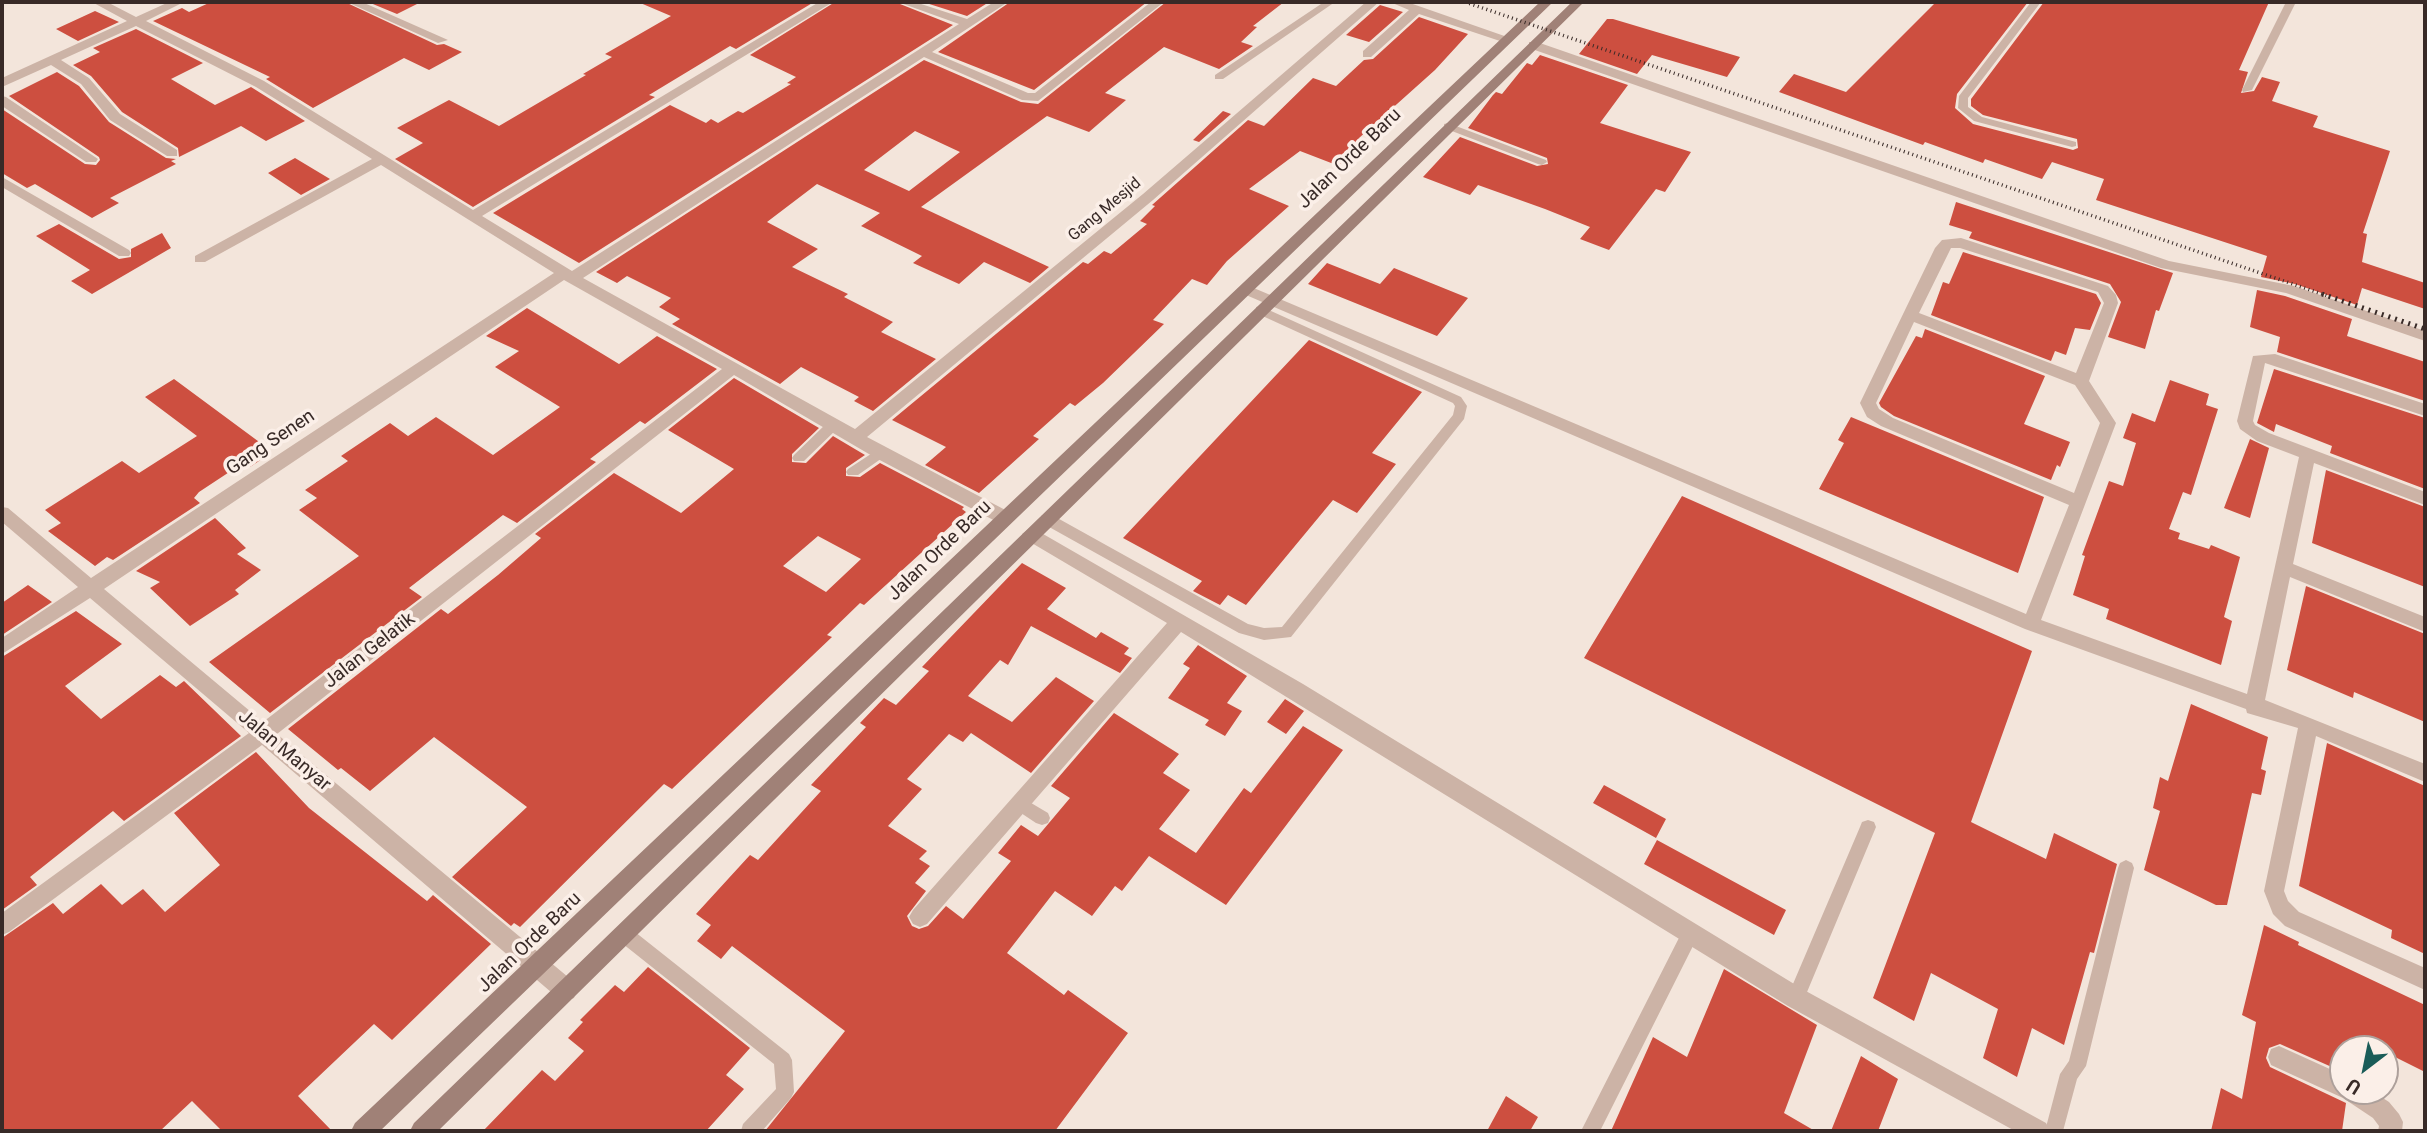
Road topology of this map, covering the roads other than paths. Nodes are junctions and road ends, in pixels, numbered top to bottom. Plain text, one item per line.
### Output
1 (98, 2) edge
2 (178, 2) edge
3 (353, 2) edge
4 (827, 2) edge
5 (904, 2) edge
6 (1002, 2) edge
7 (1158, 2) edge
8 (1330, 2) edge
9 (1373, 2) edge
10 (1396, 2) edge
11 (1547, 2) edge
12 (1578, 2) edge
13 (2036, 2) edge
14 (2291, 2) edge
15 (1417, 9) junction
16 (136, 21) junction
17 (970, 24) junction
18 (1507, 39) junction
19 (442, 40) dead end
20 (1533, 46) junction
21 (924, 53) junction
22 (1367, 54) dead end
23 (52, 60) junction
24 (1219, 77) dead end
25 (2, 83) edge
26 (2247, 90) dead end
27 (2, 100) edge
28 (1448, 126) junction
29 (2073, 144) dead end
30 (172, 153) dead end
31 (91, 159) dead end
32 (381, 160) junction
33 (1542, 162) dead end
34 (2, 181) edge
35 (471, 217) junction
36 (124, 253) dead end
37 (200, 259) dead end
38 (568, 276) junction
39 (1244, 289) junction
40 (1265, 305) junction
41 (1910, 315) junction
42 (2425, 336) edge
43 (732, 369) junction
44 (2081, 381) junction
45 (2425, 410) edge
46 (834, 424) junction
47 (855, 438) junction
48 (880, 453) junction
49 (2308, 454) junction
50 (799, 458) dead end
51 (853, 472) dead end
52 (2425, 499) edge
53 (2079, 502) junction
54 (2, 513) edge
55 (1005, 518) junction
56 (1047, 519) junction
57 (1031, 534) junction
58 (2286, 568) junction
59 (91, 588) junction
60 (1178, 622) junction
61 (2031, 624) junction
62 (2425, 625) edge
63 (2, 647) edge
64 (2254, 706) junction
65 (2309, 724) junction
66 (264, 733) junction
67 (2425, 773) edge
68 (1021, 804) junction
69 (1042, 818) dead end
70 (1868, 827) dead end
71 (2126, 868) dead end
72 (920, 918) dead end
73 (2, 925) edge
74 (624, 934) junction
75 (1690, 934) junction
76 (536, 966) junction
77 (2425, 979) edge
78 (566, 990) junction
79 (1796, 998) junction
80 (2279, 1057) dead end
81 (2329, 1080) edge
82 (2373, 1105) edge
83 (363, 1131) edge
84 (422, 1131) edge
85 (750, 1131) edge
86 (1590, 1131) edge
87 (2038, 1131) edge
88 (2054, 1131) edge
89 (2390, 1131) edge

1 - 16 street
2 - 16 street
3 - 19 street
4 - 35 street
5 - 17 street
6 - 17 street, Gang Senen
7 - 21 street
8 - 24 lane
9 - 47 street, Gang Mesjid
10 - 15 street
11 - 18 main road, Jalan Orde Baru
12 - 20 main road
13 - 29 lane
14 - 26 lane
15 - 18 street
15 - 22 street
16 - 23 street
16 - 32 street
17 - 21 street, Gang Senen
18 - 39 main road, Jalan Orde Baru
20 - 28 main road
20 - 42 street
21 - 38 street, Gang Senen
23 - 25 street
23 - 30 street
27 - 31 street
28 - 33 lane
28 - 40 main road
32 - 35 street
32 - 37 street
34 - 36 street
35 - 38 street
38 - 43 street
38 - 59 street, Gang Senen
39 - 40 street
39 - 55 main road, Jalan Orde Baru
40 - 56 main road
40 - 56 lane
40 - 61 street
41 - 44 street
41 - 44 street
41 - 53 street
43 - 46 street
43 - 66 street, Jalan Gelatik
44 - 53 street
45 - 49 street
46 - 47 street
46 - 50 lane
47 - 48 street
48 - 51 lane
48 - 55 street
49 - 52 street
49 - 58 street
53 - 61 street
54 - 59 street, Jalan Manyar
55 - 76 main road, Jalan Orde Baru
56 - 57 main road
57 - 60 street
57 - 74 main road
58 - 62 street
58 - 64 street
59 - 63 street, Gang Senen
59 - 66 street, Jalan Manyar
60 - 68 street
60 - 75 street
61 - 64 street
64 - 65 street
65 - 67 street
65 - 77 street
66 - 73 street, Jalan Gelatik
66 - 76 street, Jalan Manyar
68 - 69 lane
68 - 72 street
70 - 79 lane
71 - 88 lane
74 - 78 main road
74 - 85 lane
75 - 79 street
75 - 86 lane
76 - 78 street, Jalan Manyar
76 - 83 main road, Jalan Orde Baru
78 - 84 main road
79 - 87 street
80 - 81 street
82 - 89 street

